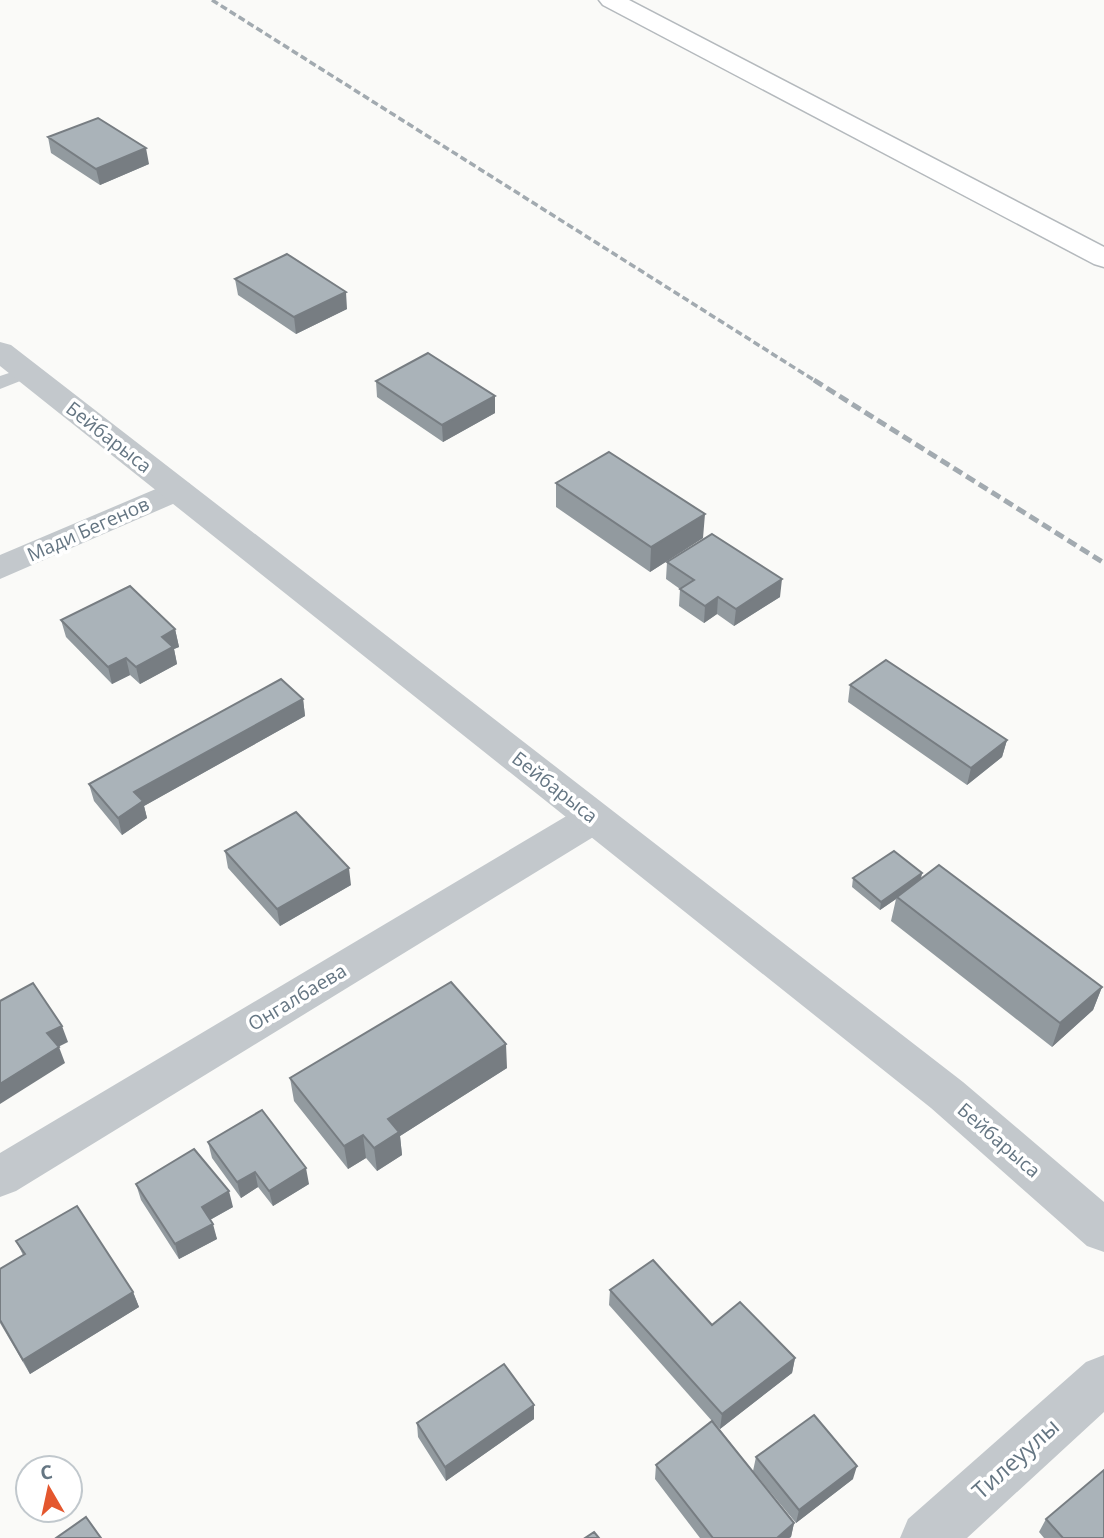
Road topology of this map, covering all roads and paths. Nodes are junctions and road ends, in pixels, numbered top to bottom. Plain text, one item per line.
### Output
1 (611, 0) edge
2 (1104, 258) edge
3 (9, 369) edge
4 (177, 490) junction
5 (0, 568) edge
6 (594, 818) junction
7 (0, 1177) edge
8 (1104, 1231) edge
9 (1104, 1379) edge
10 (927, 1538) edge

1 - 2 highway
3 - 4 street, Бейбарыса
4 - 5 street, Мади Бегенов
4 - 6 street, Бейбарыса
6 - 7 street, Онгалбаева
6 - 8 street, Бейбарыса
9 - 10 street, Тилеуулы

